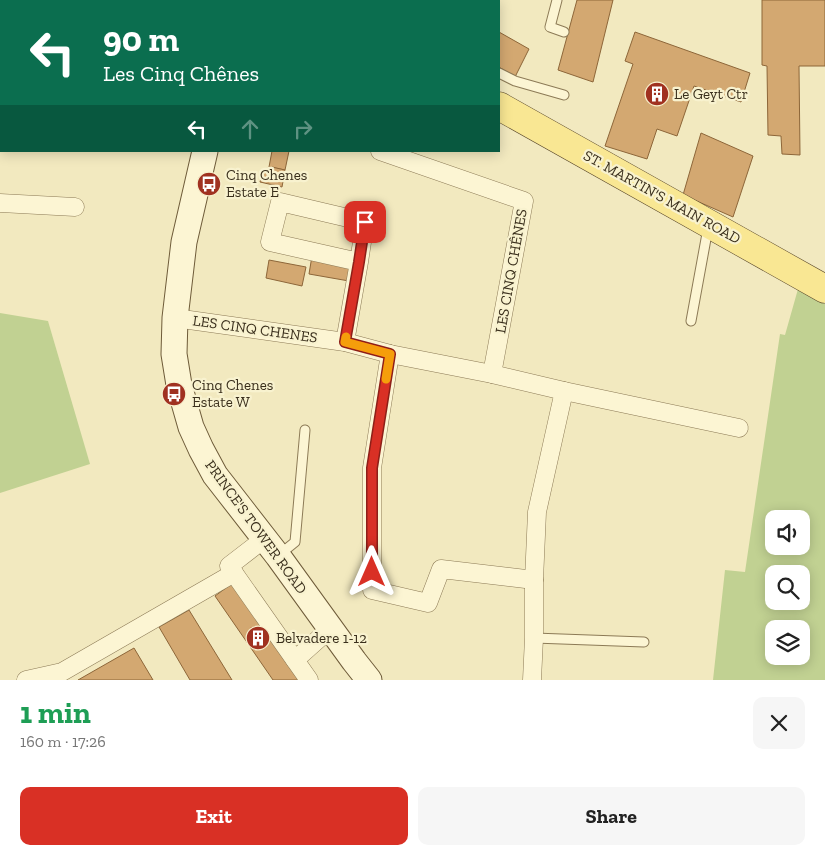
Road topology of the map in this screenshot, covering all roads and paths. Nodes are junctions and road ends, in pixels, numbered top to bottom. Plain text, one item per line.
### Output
1 (557, 0) edge
2 (564, 32) dead end
3 (500, 74) edge
4 (564, 95) dead end
5 (500, 107) edge
6 (204, 152) edge
7 (383, 152) edge
8 (0, 203) edge
9 (75, 207) dead end
10 (709, 223) junction
11 (359, 262) junction
12 (825, 289) edge
13 (175, 318) junction
14 (691, 321) dead end
15 (345, 342) junction
16 (390, 354) junction
17 (492, 374) junction
18 (564, 392) junction
19 (739, 428) dead end
20 (305, 430) dead end
21 (271, 548) junction
22 (234, 573) junction
23 (534, 580) junction
24 (323, 635) dead end
25 (534, 638) junction
26 (644, 642) dead end
27 (295, 660) junction
28 (26, 680) edge
29 (309, 680) edge
30 (369, 680) edge
31 (532, 680) edge

1 - 2 lane
3 - 4 lane
5 - 10 main road, ST. MARTIN'S MAIN ROAD
6 - 13 main road, PRINCE'S TOWER ROAD
7 - 17 street, LES CINQ CHÊNES
8 - 9 street
10 - 12 main road, ST. MARTIN'S MAIN ROAD
10 - 14 lane
11 - 11 street
11 - 15 street
13 - 15 street, LES CINQ CHENES
13 - 21 main road, PRINCE'S TOWER ROAD
15 - 16 street
16 - 17 street
16 - 23 street
17 - 18 street
18 - 19 street
18 - 23 street
20 - 21 lane
21 - 22 street
21 - 30 main road, PRINCE'S TOWER ROAD
22 - 27 street
22 - 28 street
23 - 25 street
24 - 27 street
25 - 26 lane
25 - 31 street
27 - 29 street

